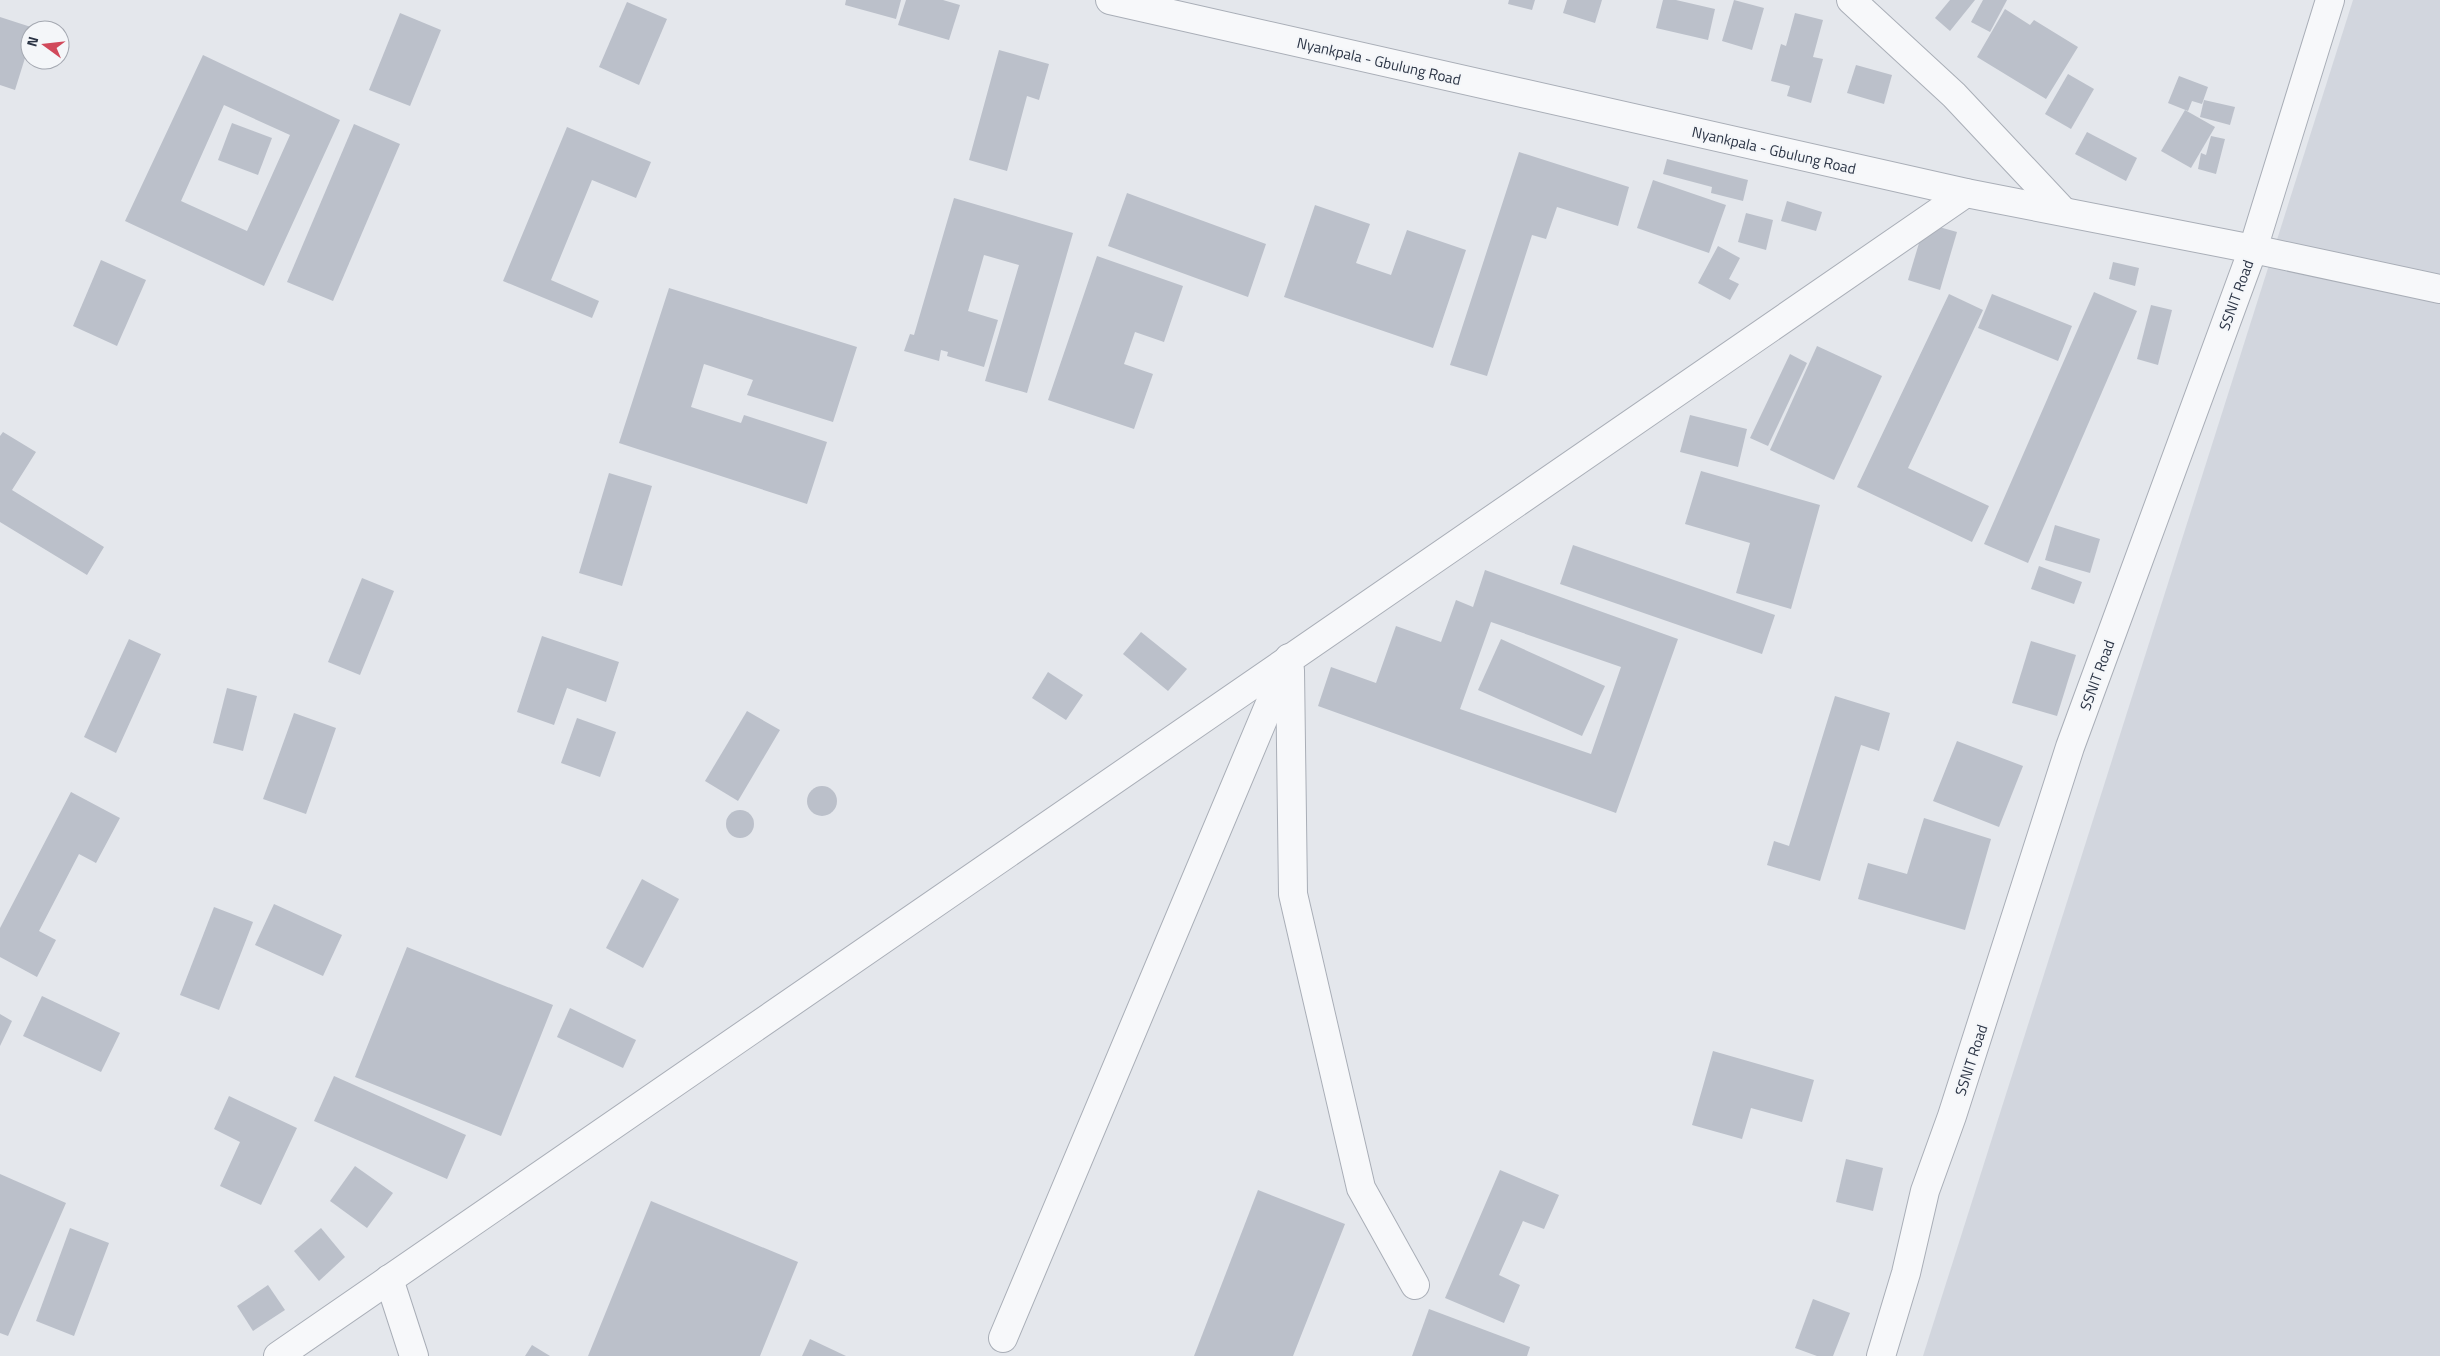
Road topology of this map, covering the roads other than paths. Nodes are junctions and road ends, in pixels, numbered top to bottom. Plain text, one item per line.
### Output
1 (1110, 0) edge
2 (1851, 0) edge
3 (2330, 0) edge
4 (1966, 193) junction
5 (2063, 211) junction
6 (2253, 249) junction
7 (2440, 289) edge
8 (1290, 658) junction
9 (389, 1279) junction
10 (1415, 1285) dead end
11 (1003, 1338) dead end
12 (278, 1356) edge
13 (414, 1356) edge
14 (1881, 1356) edge

1 - 4 street, Nyankpala - Gbulung Road
2 - 5 street
3 - 6 street, SSNIT Road
4 - 5 street, Nyankpala - Gbulung Road
4 - 8 street
5 - 6 street, Nyankpala - Gbulung Road
6 - 7 street, Nyankpala - Gbulung Road
6 - 14 street, SSNIT Road
8 - 9 street
8 - 10 street
8 - 11 street
9 - 12 street
9 - 13 street

